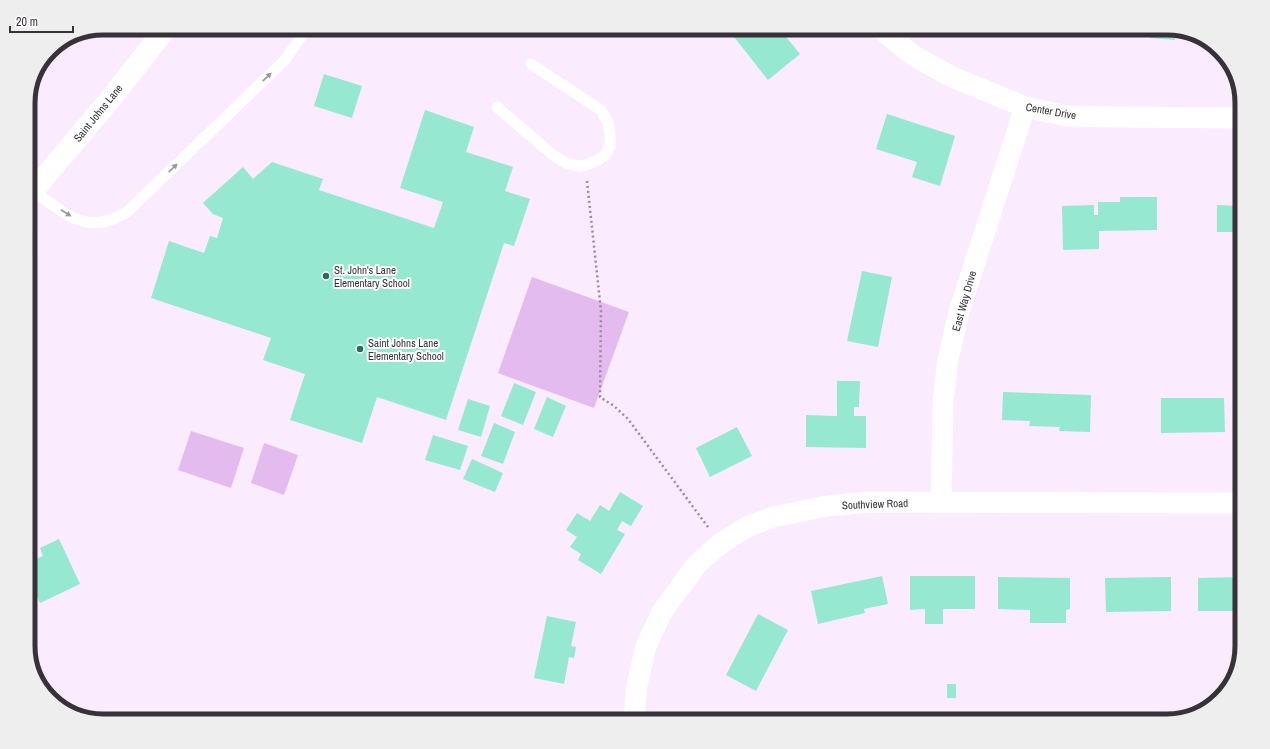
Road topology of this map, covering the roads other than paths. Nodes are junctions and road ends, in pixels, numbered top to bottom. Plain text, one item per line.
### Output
1 (161, 35) edge
2 (302, 35) edge
3 (888, 35) edge
4 (532, 64) dead end
5 (497, 107) dead end
6 (1025, 107) junction
7 (1235, 118) edge
8 (35, 189) edge
9 (35, 196) edge
10 (941, 502) junction
11 (1235, 502) edge
12 (635, 714) edge

1 - 8 street, Saint Johns Lane
9 -> 2 lane
3 - 6 street, Center Drive
4 - 5 lane
6 - 7 street, Center Drive
6 - 10 street, East Way Drive
10 - 11 street, Southview Road
10 - 12 street, Southview Road

